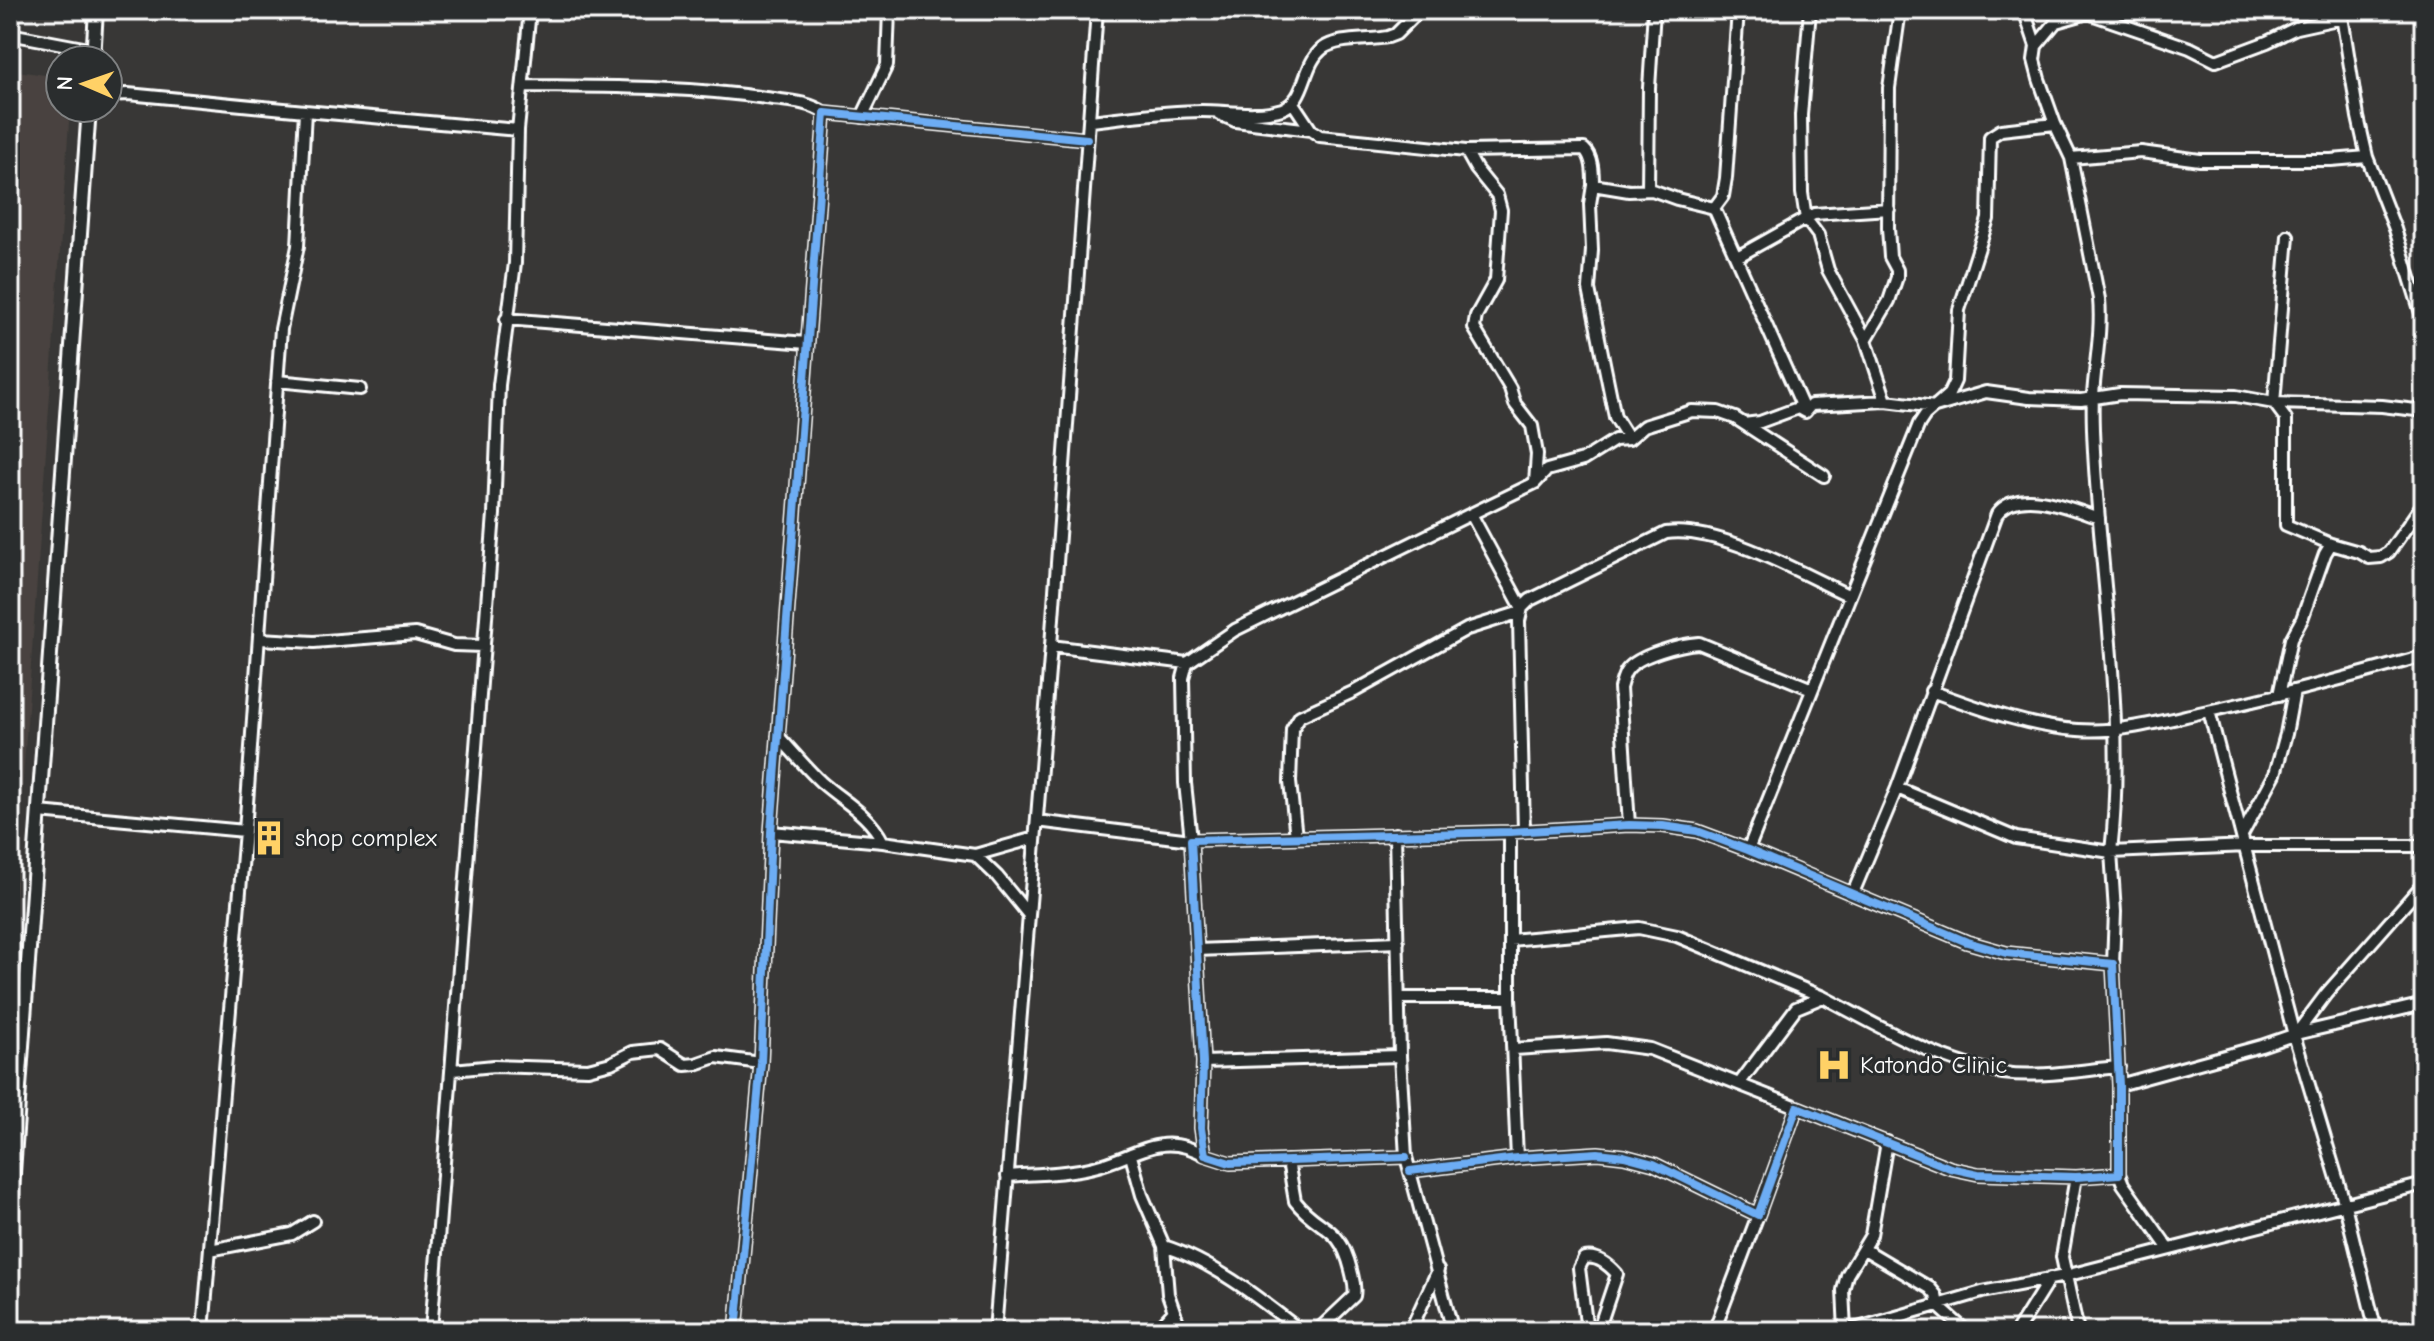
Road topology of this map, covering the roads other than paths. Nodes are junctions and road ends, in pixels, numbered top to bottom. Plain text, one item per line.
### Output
1 (96, 10) edge
2 (530, 10) edge
3 (889, 10) edge
4 (1097, 10) edge
5 (1420, 10) edge
6 (1654, 10) edge
7 (1738, 10) edge
8 (1810, 10) edge
9 (1900, 10) edge
10 (2024, 10) edge
11 (2342, 14) edge
12 (10, 34) edge
13 (50, 44) edge
14 (94, 44) edge
15 (2036, 46) junction
16 (524, 86) junction
17 (124, 94) edge
18 (1293, 103) junction
19 (305, 111) junction
20 (1215, 112) junction
21 (825, 113) junction
22 (862, 117) junction
23 (1091, 121) junction
24 (88, 124) edge
25 (2055, 124) junction
26 (518, 130) junction
27 (1311, 130) junction
28 (1087, 139) junction
29 (1466, 151) junction
30 (2367, 157) junction
31 (2071, 158) junction
32 (1593, 185) junction
33 (1648, 190) junction
34 (1714, 208) junction
35 (1889, 209) junction
36 (1806, 219) junction
37 (2288, 236) dead end
38 (1737, 257) junction
39 (506, 319) junction
40 (2424, 323) edge
41 (1866, 340) junction
42 (807, 343) junction
43 (277, 381) junction
44 (360, 389) dead end
45 (2093, 399) junction
46 (1886, 401) junction
47 (2274, 403) junction
48 (1935, 407) junction
49 (2424, 411) edge
50 (1805, 412) junction
51 (1744, 424) junction
52 (1629, 439) junction
53 (1824, 476) dead end
54 (1535, 483) junction
55 (2424, 502) edge
56 (1471, 514) junction
57 (2099, 518) junction
58 (2331, 544) junction
59 (1850, 596) junction
60 (1522, 610) junction
61 (260, 639) junction
62 (483, 646) junction
63 (1051, 646) junction
64 (2424, 656) edge
65 (1187, 663) junction
66 (1812, 689) junction
67 (1931, 691) junction
68 (2294, 691) junction
69 (2279, 695) junction
70 (2209, 711) junction
71 (2115, 730) junction
72 (778, 736) junction
73 (1897, 788) junction
74 (39, 812) junction
75 (1037, 821) junction
76 (1629, 825) junction
77 (245, 831) junction
78 (1524, 831) junction
79 (771, 832) junction
80 (1510, 832) junction
81 (2243, 833) junction
82 (1395, 834) junction
83 (1296, 837) junction
84 (1035, 838) junction
85 (1191, 840) junction
86 (883, 842) junction
87 (2247, 846) junction
88 (2419, 846) edge
89 (1748, 850) junction
90 (2111, 852) junction
91 (975, 855) junction
92 (2424, 858) edge
93 (2424, 883) edge
94 (1853, 893) junction
95 (1028, 914) junction
96 (1510, 940) junction
97 (1398, 942) junction
98 (1197, 950) junction
99 (2113, 964) junction
100 (1794, 985) junction
101 (1823, 997) junction
102 (1401, 998) junction
103 (1510, 998) junction
104 (2424, 1004) edge
105 (1796, 1008) junction
106 (2295, 1034) junction
107 (1514, 1049) junction
108 (1400, 1056) junction
109 (1203, 1062) junction
110 (761, 1063) junction
111 (2119, 1067) junction
112 (453, 1070) junction
113 (1739, 1084) junction
114 (2119, 1085) junction
115 (1797, 1107) junction
116 (1201, 1128) junction
117 (1887, 1142) junction
118 (1187, 1145) junction
119 (1205, 1155) junction
120 (1131, 1156) junction
121 (1406, 1157) junction
122 (1517, 1158) junction
123 (1288, 1161) junction
124 (1410, 1171) junction
125 (2119, 1174) junction
126 (1007, 1176) junction
127 (2076, 1177) junction
128 (2424, 1184) edge
129 (2345, 1205) junction
130 (10, 1214) edge
131 (1758, 1215) junction
132 (313, 1221) dead end
133 (1164, 1246) junction
134 (1864, 1249) junction
135 (2169, 1249) junction
136 (210, 1250) junction
137 (1438, 1270) junction
138 (2065, 1276) junction
139 (2050, 1278) junction
140 (1938, 1306) junction
141 (1174, 1311) junction
142 (203, 1331) edge
143 (431, 1331) edge
144 (736, 1331) edge
145 (995, 1331) edge
146 (1156, 1331) edge
147 (1181, 1331) edge
148 (1301, 1331) edge
149 (1317, 1331) edge
150 (1410, 1331) edge
151 (1453, 1331) edge
152 (1587, 1331) edge
153 (1598, 1331) edge
154 (1714, 1331) edge
155 (1846, 1331) edge
156 (1966, 1331) edge
157 (2017, 1331) edge
158 (2078, 1331) edge
159 (2376, 1331) edge

1 - 14 street
2 - 16 street
3 - 22 street
4 - 23 street
5 - 18 street
6 - 33 street
7 - 34 street
8 - 36 street
9 - 35 street
10 - 15 street
11 - 15 street
11 - 30 street
12 - 13 street
15 - 25 street
16 - 21 street
16 - 26 street
17 - 19 street
18 - 20 street
18 - 27 street
19 - 26 street
19 - 43 street
20 - 23 street
20 - 27 street
21 - 22 street
21 - 42 street
22 - 28 street
23 - 28 street
24 - 74 street
25 - 31 street
25 - 48 street
26 - 39 street
27 - 29 street
28 - 63 street
29 - 32 street
29 - 54 street
30 - 31 street
30 - 40 street
31 - 45 street
32 - 33 street
32 - 52 street
33 - 34 street
34 - 38 street
35 - 36 street
35 - 41 street
36 - 38 street
36 - 41 street
37 - 47 street
38 - 50 street
39 - 42 street
39 - 62 street
41 - 46 street
42 - 72 street
43 - 44 street
43 - 61 street
45 - 47 street
45 - 48 street
45 - 57 street
46 - 48 street
46 - 50 street
47 - 49 street
47 - 58 street
48 - 59 street
50 - 51 street
51 - 52 street
51 - 53 street
52 - 54 street
54 - 56 street
55 - 58 street
56 - 60 street
56 - 65 street
57 - 67 street
57 - 71 street
58 - 69 street
59 - 60 street
59 - 66 street
60 - 78 street
60 - 83 street
61 - 62 street
61 - 77 street
62 - 112 street
63 - 65 street
63 - 75 street
64 - 68 street
65 - 85 street
66 - 76 street
66 - 89 street
67 - 71 street
67 - 73 street
68 - 69 street
68 - 81 street
69 - 70 street
70 - 71 street
70 - 81 street
71 - 90 street
72 - 79 street
72 - 86 street
73 - 90 street
73 - 94 street
74 - 77 street
74 - 130 street
75 - 84 street
75 - 85 street
76 - 78 street
76 - 89 street
77 - 136 street
78 - 80 street
79 - 86 street
79 - 110 street
80 - 82 street
80 - 96 street
81 - 87 street
82 - 83 street
82 - 97 street
83 - 85 street
84 - 91 street
84 - 95 street
85 - 98 street
86 - 91 street
87 - 88 street
87 - 90 street
87 - 106 street
88 - 92 street
89 - 94 street
90 - 99 street
91 - 95 street
93 - 106 street
94 - 99 street
95 - 126 street
96 - 100 street
96 - 103 street
97 - 98 street
97 - 102 street
98 - 109 street
99 - 111 street
100 - 101 street
100 - 105 street
101 - 105 street
101 - 111 street
102 - 103 street
102 - 108 street
103 - 107 street
104 - 106 street
105 - 113 street
106 - 114 street
106 - 129 street
107 - 113 street
107 - 122 street
108 - 109 street
108 - 121 street
109 - 116 street
110 - 112 street
110 - 144 street
111 - 114 street
112 - 143 street
113 - 115 street
114 - 125 street
115 - 117 street
115 - 131 street
116 - 118 street
116 - 119 street
117 - 127 street
117 - 134 street
118 - 119 street
118 - 120 street
119 - 123 street
120 - 126 street
120 - 133 street
121 - 123 street
121 - 124 street
122 - 124 street
122 - 131 street
123 - 149 street
124 - 137 street
125 - 127 street
125 - 135 street
126 - 145 street
127 - 138 street
128 - 129 street
129 - 135 street
129 - 159 street
131 - 154 street
132 - 136 street
133 - 141 street
133 - 148 street
134 - 140 street
134 - 155 street
135 - 138 street
136 - 142 street
137 - 150 street
137 - 151 street
138 - 139 street
138 - 158 street
139 - 140 street
139 - 157 street
140 - 155 street
140 - 156 street
141 - 146 street
141 - 147 street
152 - 153 street

